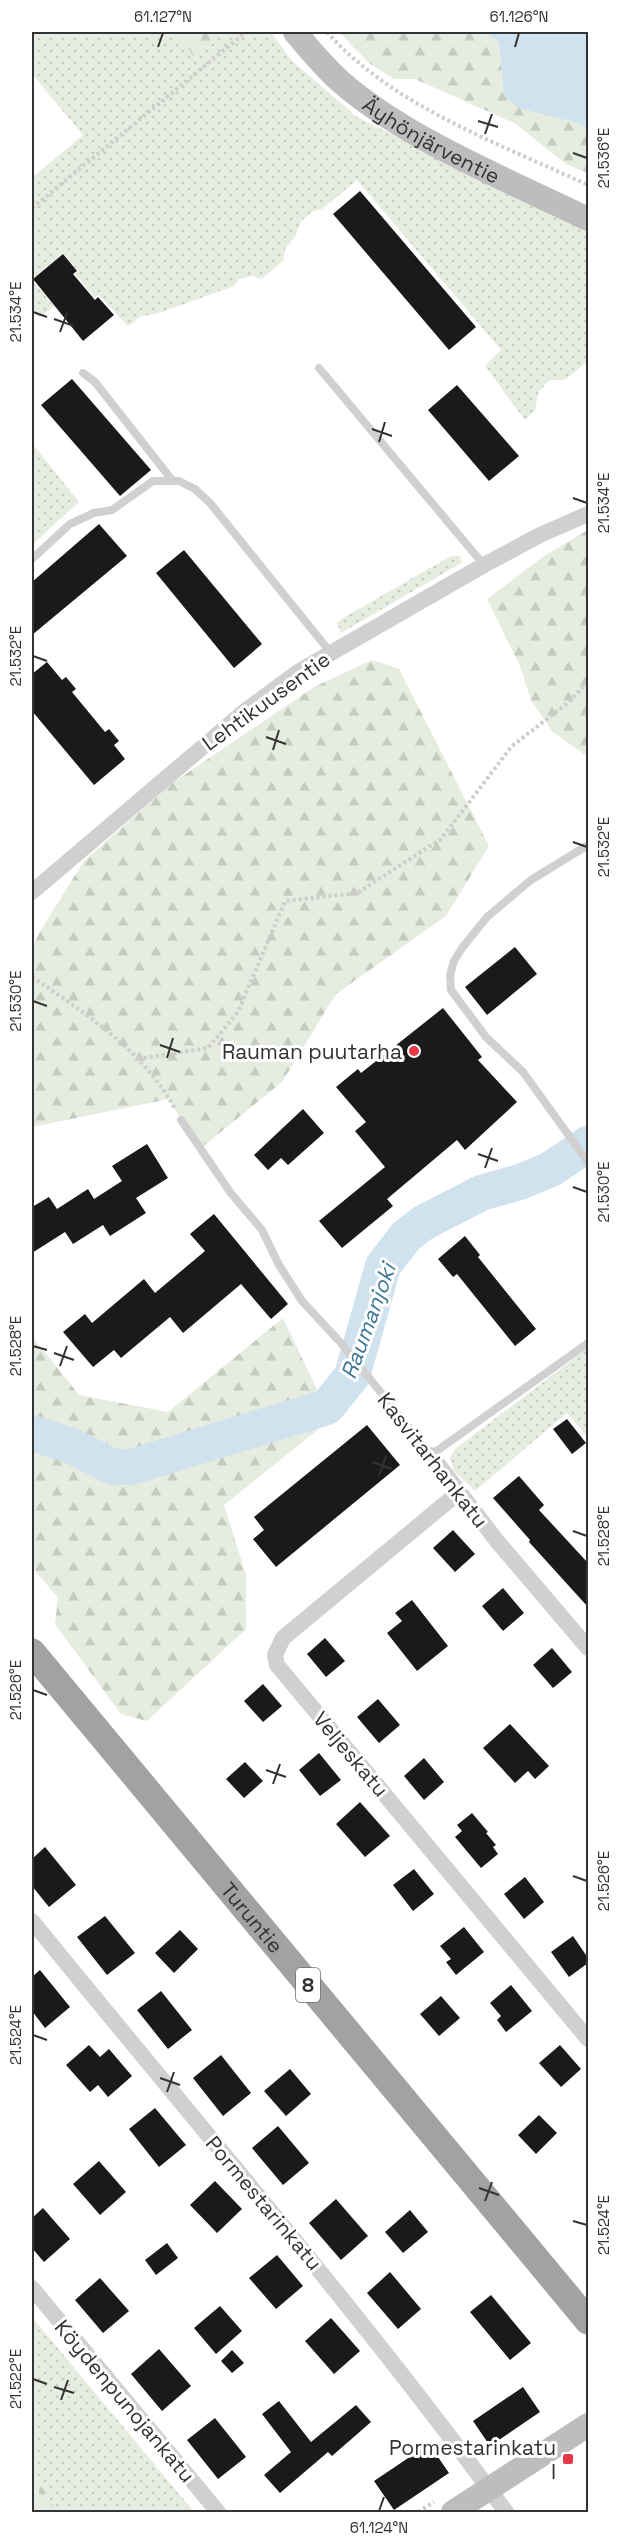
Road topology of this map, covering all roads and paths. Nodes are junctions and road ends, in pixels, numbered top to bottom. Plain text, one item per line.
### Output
1 (246, 32) edge
2 (295, 32) edge
3 (327, 32) edge
4 (588, 185) edge
5 (32, 208) edge
6 (588, 219) edge
7 (319, 368) dead end
8 (83, 373) dead end
9 (172, 480) junction
10 (588, 514) edge
11 (32, 559) edge
12 (484, 565) junction
13 (331, 653) junction
14 (588, 682) edge
15 (588, 845) edge
16 (32, 892) edge
17 (32, 977) edge
18 (138, 1059) junction
19 (181, 1120) joint
20 (588, 1162) edge
21 (588, 1343) edge
22 (431, 1455) junction
23 (458, 1493) junction
24 (588, 1648) edge
25 (32, 1652) edge
26 (32, 1922) edge
27 (588, 2039) edge
28 (32, 2288) edge
29 (587, 2319) edge
30 (588, 2425) edge
31 (490, 2489) junction
32 (218, 2512) edge
33 (453, 2512) edge
34 (506, 2512) edge

1 - 5 path
2 - 6 main road, Äyhönjärventie
3 - 4 path
7 - 12 lane
8 - 9 lane
9 - 11 lane
9 - 13 lane
10 - 12 street, Lehtikuusentie
12 - 13 street, Lehtikuusentie
13 - 16 street, Lehtikuusentie
14 - 18 path
15 - 20 lane
17 - 18 path
18 - 19 path
19 - 22 lane, Kasvitarhankatu
21 - 22 lane
22 - 23 street, Kasvitarhankatu
23 - 24 street, Kasvitarhankatu
23 - 27 street, Veljeskatu
25 - 29 highway, Turuntie / 8
26 - 31 street, Pormestarinkatu
28 - 32 street, Köydenpunojankatu
30 - 31 main road
31 - 33 main road
31 - 34 street, Pormestarinkatu

